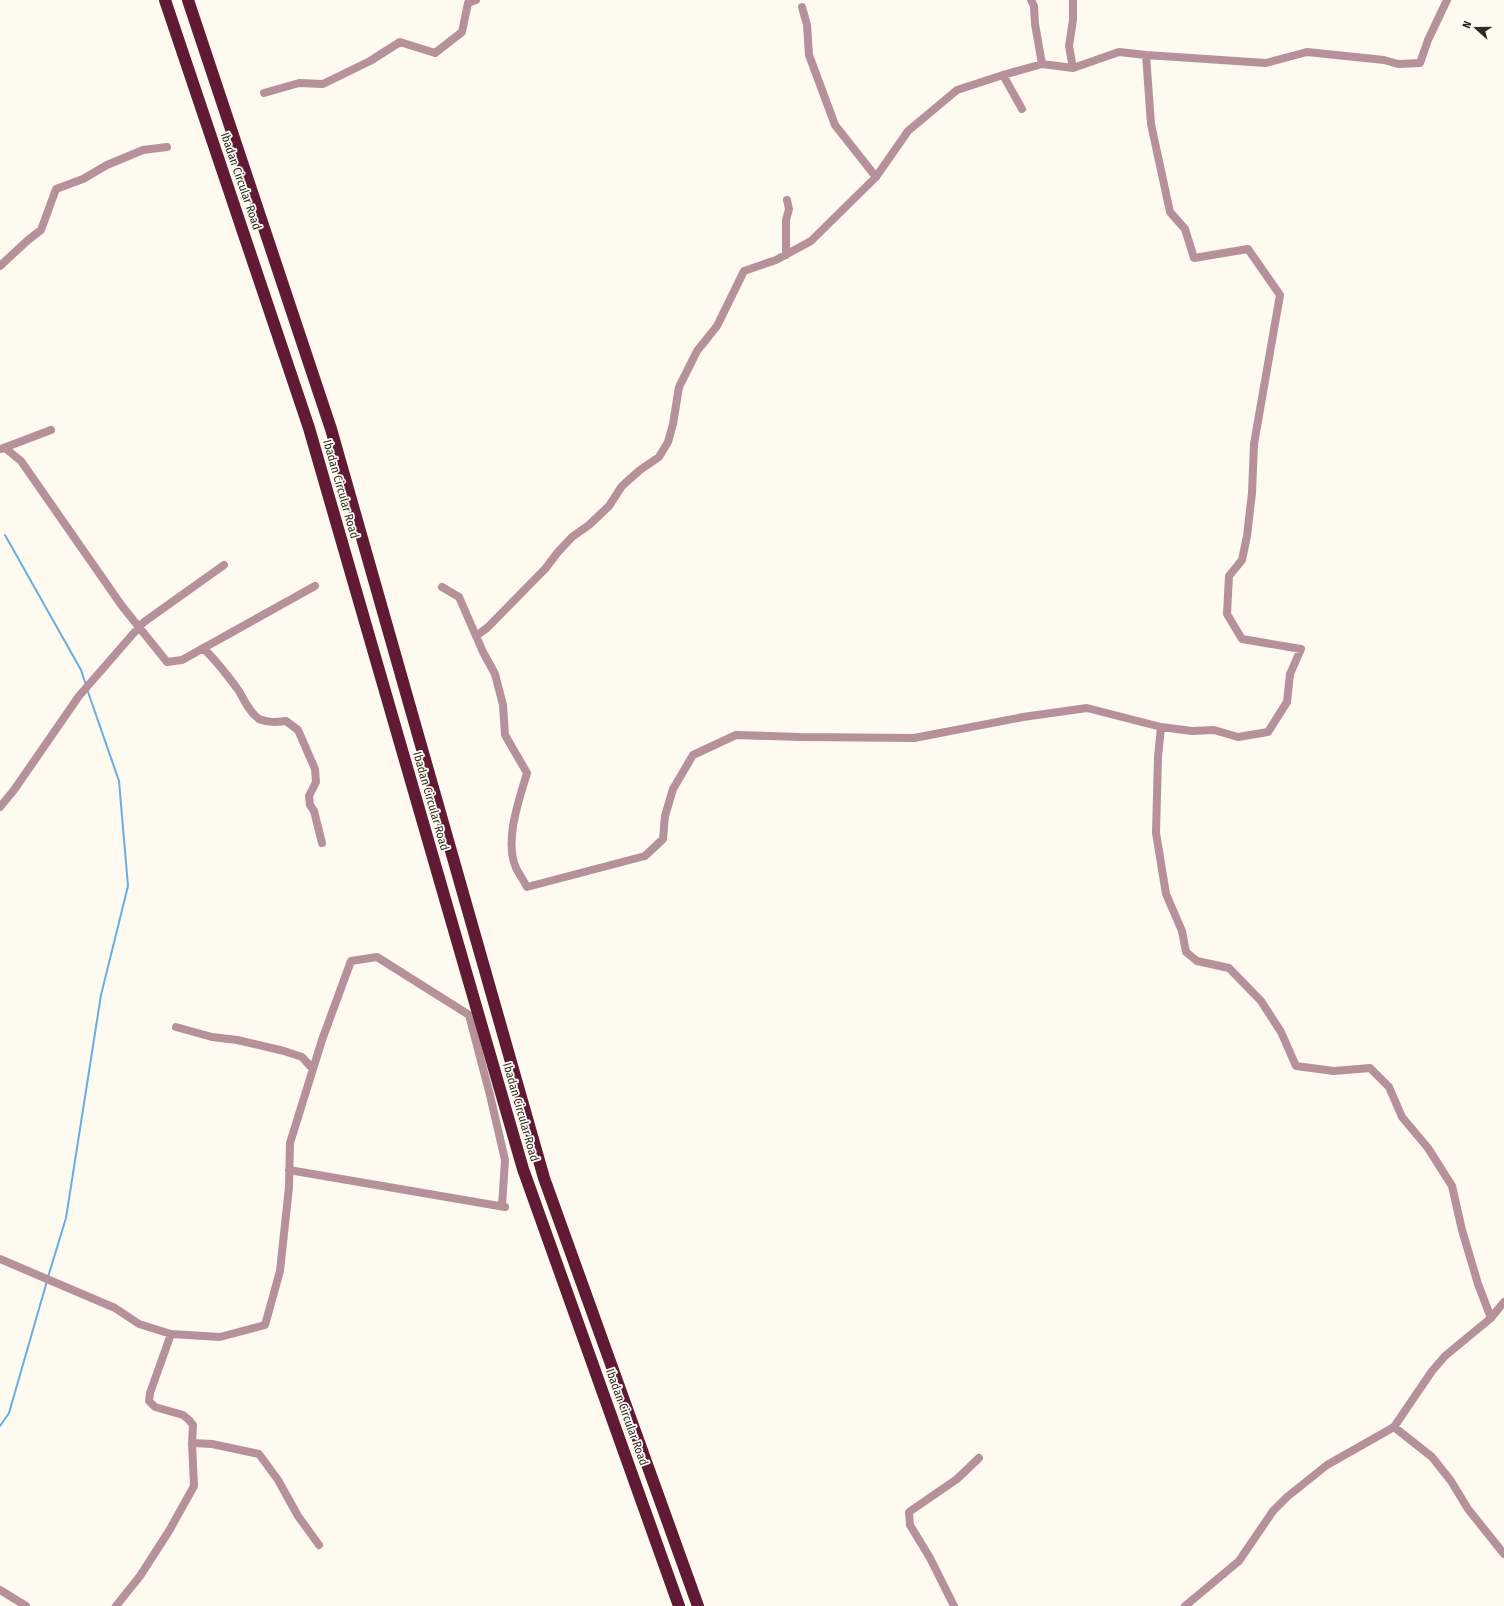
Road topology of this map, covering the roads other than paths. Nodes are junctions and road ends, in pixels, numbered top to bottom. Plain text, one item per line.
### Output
1 (165, 0) edge
2 (188, 0) edge
3 (476, 0) edge
4 (1031, 0) edge
5 (1073, 0) edge
6 (1447, 0) edge
7 (802, 7) dead end
8 (1146, 55) junction
9 (1042, 64) junction
10 (1073, 68) junction
11 (1003, 75) junction
12 (264, 93) dead end
13 (1022, 109) dead end
14 (167, 147) dead end
15 (876, 177) junction
16 (787, 200) dead end
17 (786, 255) junction
18 (0, 266) edge
19 (51, 430) dead end
20 (2, 448) edge
21 (224, 565) dead end
22 (315, 586) dead end
23 (442, 588) dead end
24 (139, 627) junction
25 (476, 636) junction
26 (203, 648) junction
27 (1161, 727) junction
28 (0, 808) edge
29 (322, 843) dead end
30 (176, 1027) dead end
31 (313, 1069) junction
32 (289, 1170) junction
33 (0, 1259) edge
34 (1504, 1302) edge
35 (1491, 1318) junction
36 (171, 1334) junction
37 (1394, 1427) junction
38 (192, 1443) junction
39 (979, 1458) dead end
40 (319, 1545) dead end
41 (1504, 1554) edge
42 (0, 1590) edge
43 (26, 1606) edge
44 (116, 1606) edge
45 (679, 1606) edge
46 (698, 1606) edge
47 (954, 1606) edge
48 (1185, 1606) edge

1 - 45 highway, Ibadan Circular Road
2 - 46 highway, Ibadan Circular Road
3 - 12 street
4 - 9 street
5 - 10 street
6 - 8 street
7 - 15 street
8 - 10 street
8 - 27 street
9 - 10 street
9 - 11 street
11 - 13 street
11 - 15 street
14 - 18 street
15 - 17 street
16 - 17 street
17 - 25 street
19 - 20 street
20 - 24 street
21 - 24 street
22 - 26 street
23 - 25 street
24 - 26 street
24 - 28 street
25 - 27 street
26 - 29 street
27 - 35 street
30 - 31 street
31 - 32 street
31 - 32 street
32 - 36 street
33 - 36 street
34 - 35 street
35 - 37 street
36 - 38 street
37 - 41 street
37 - 48 street
38 - 40 street
38 - 44 street
39 - 47 street
42 - 43 street

